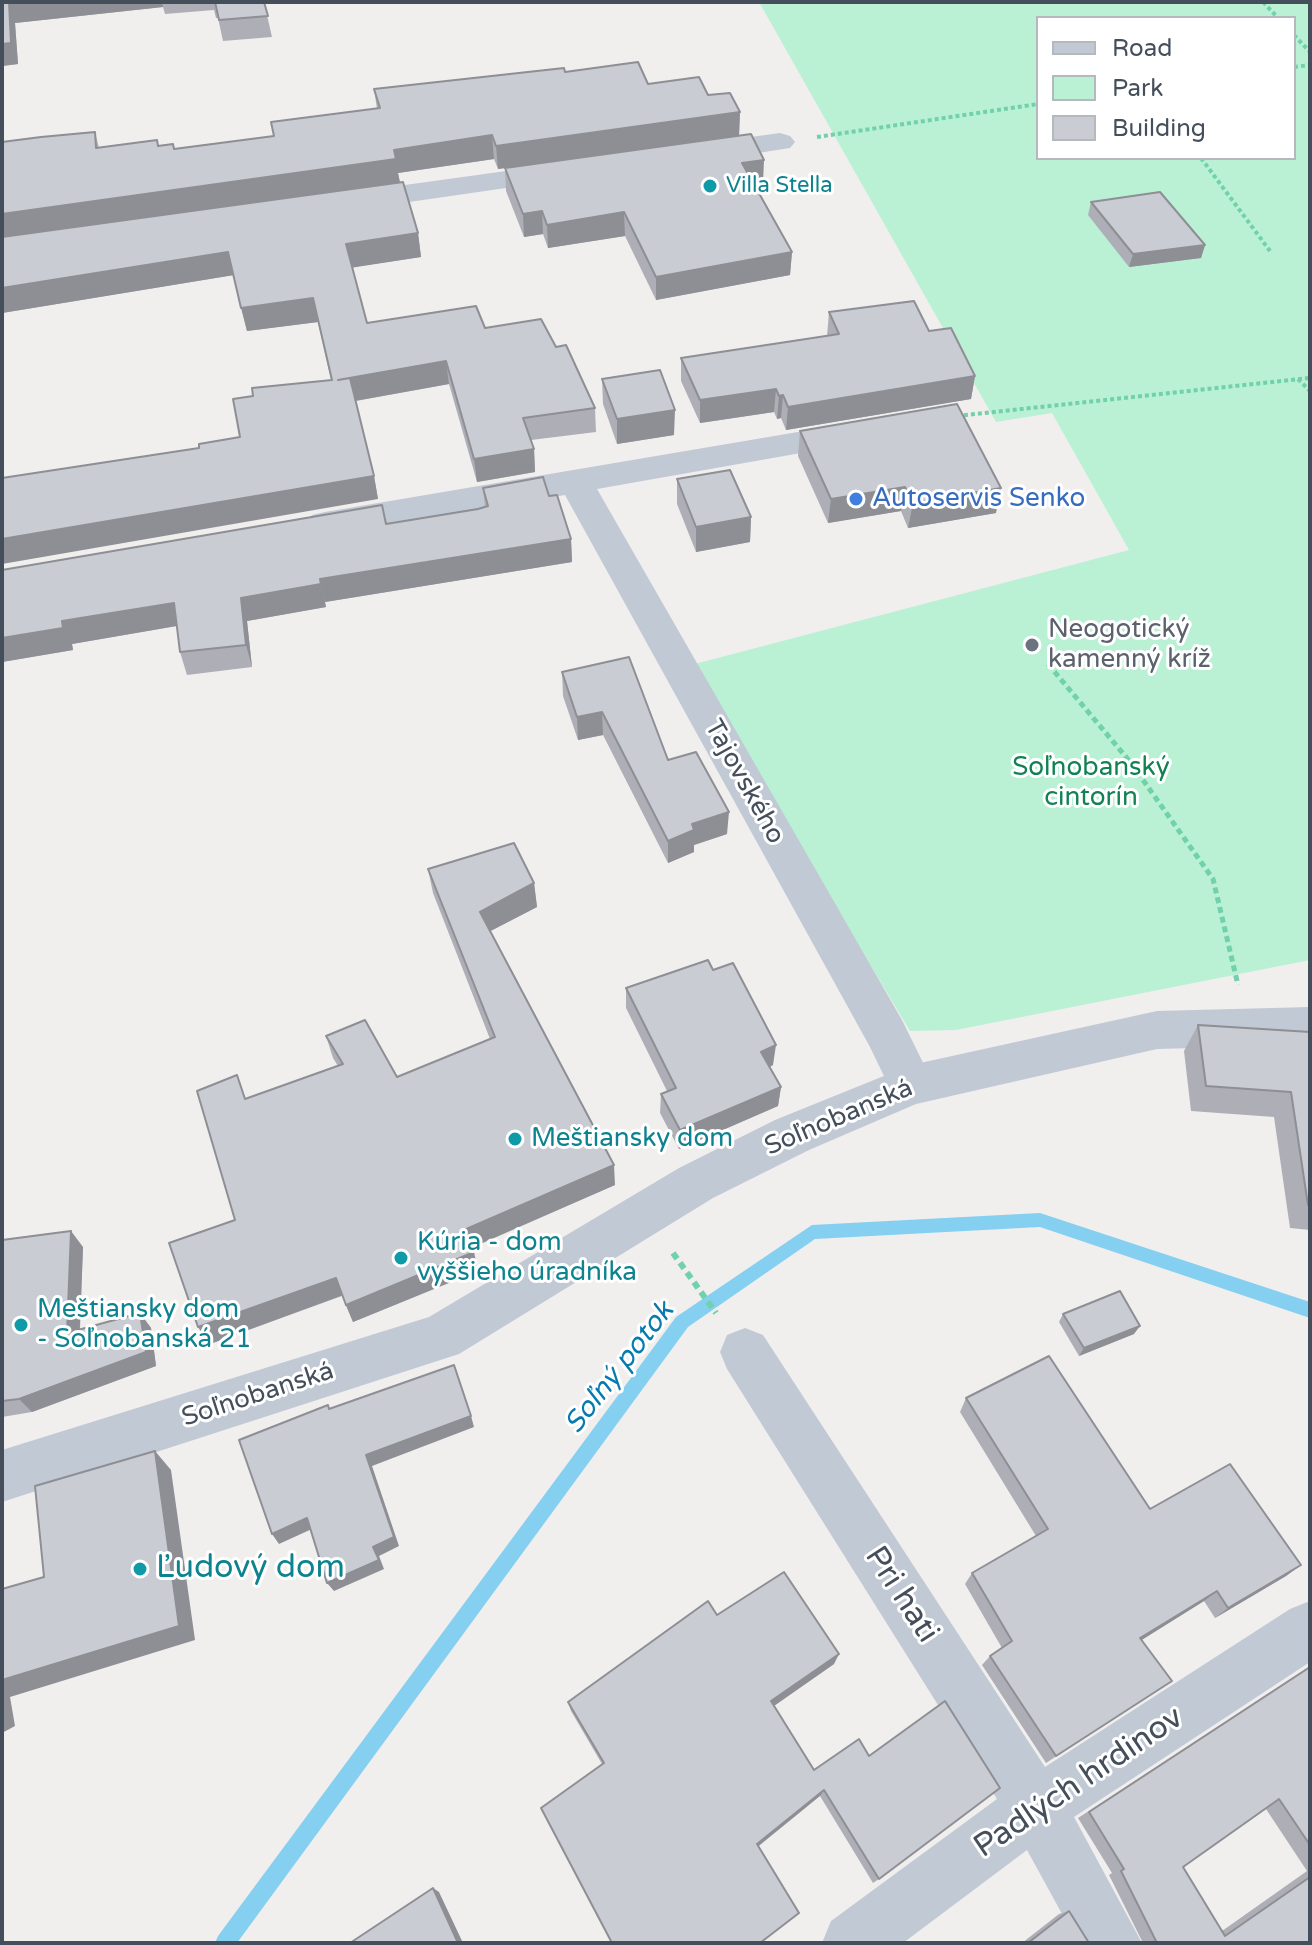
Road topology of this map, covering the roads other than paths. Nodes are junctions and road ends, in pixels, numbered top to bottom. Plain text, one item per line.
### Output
1 (780, 142) road end
2 (671, 157) edge
3 (594, 168) edge
4 (313, 207) edge
5 (950, 416) edge
6 (575, 481) junction
7 (293, 529) edge
8 (1310, 1026) edge
9 (911, 1085) junction
10 (745, 1352) road end
11 (2, 1476) edge
12 (1310, 1629) edge
13 (1036, 1807) junction
14 (853, 1943) edge
15 (1111, 1943) edge

1 - 2 street
3 - 4 street
5 - 6 street
6 - 7 street
6 - 9 street, Tajovského
8 - 9 street, Soľnobanská
9 - 11 street, Soľnobanská
10 - 13 street, Pri hati
12 - 13 street, Padlých hrdinov
13 - 14 street, Padlých hrdinov
13 - 15 street, Pri hati

